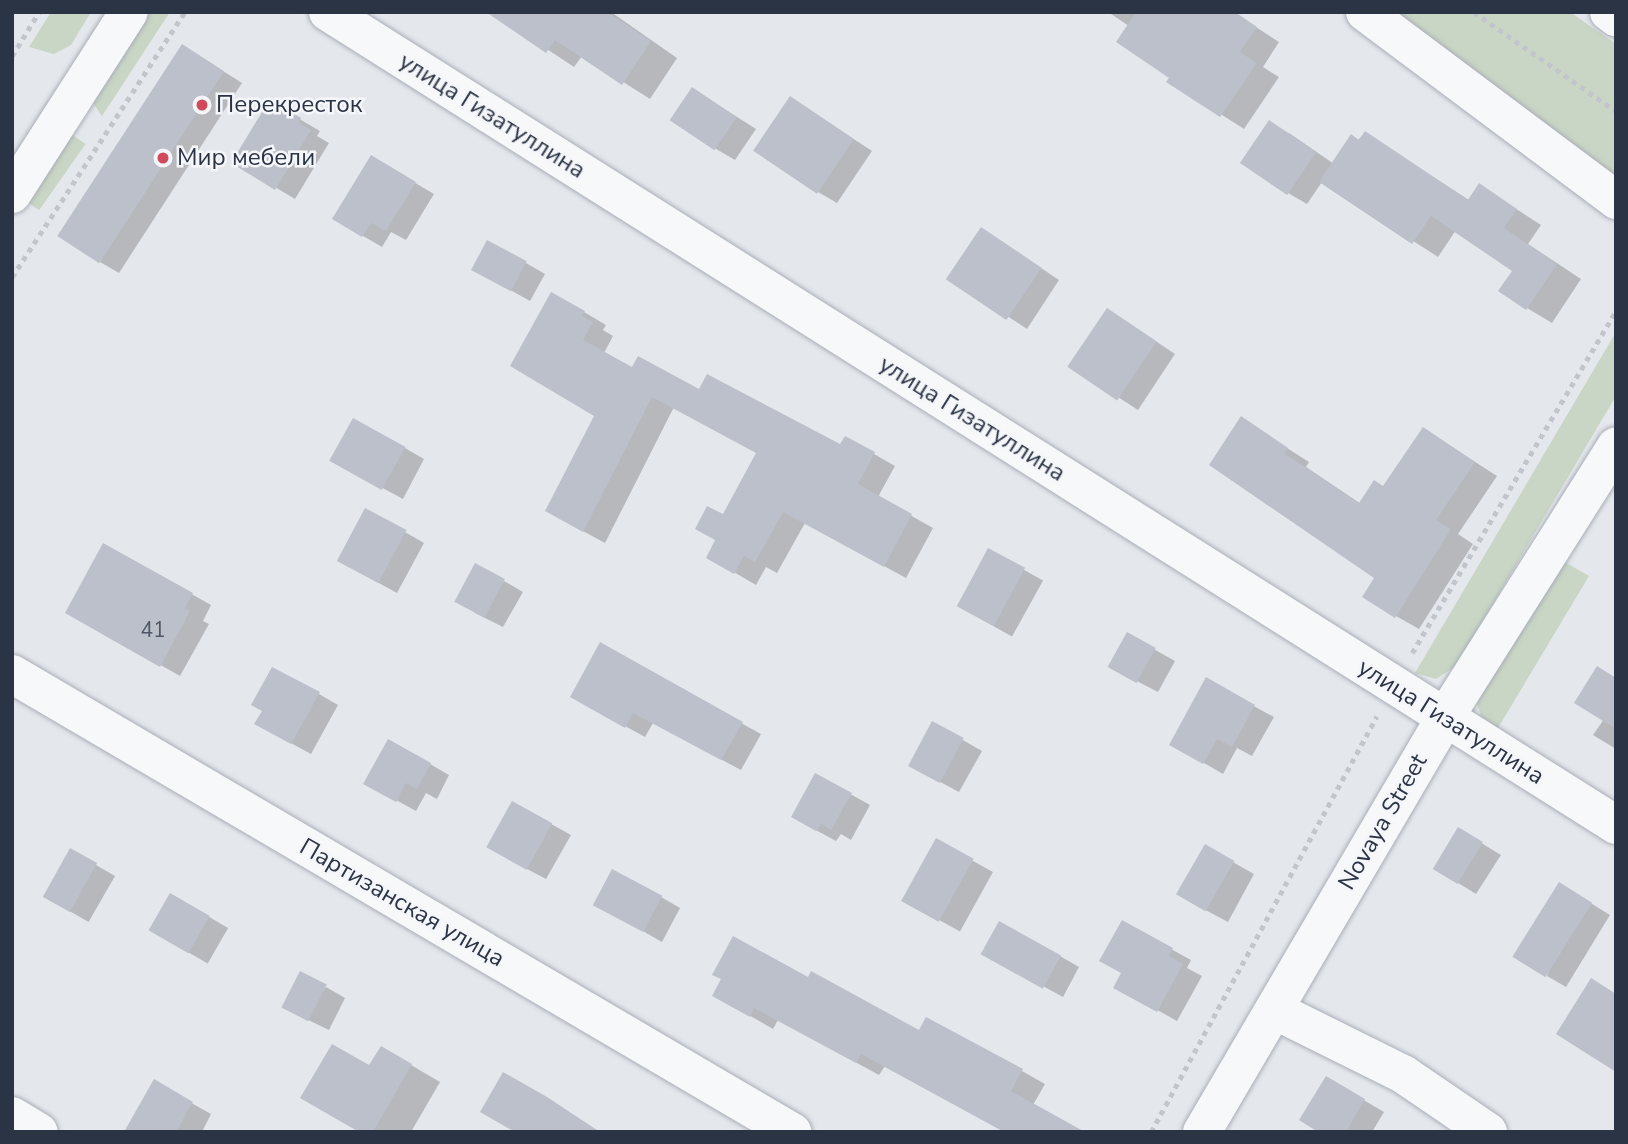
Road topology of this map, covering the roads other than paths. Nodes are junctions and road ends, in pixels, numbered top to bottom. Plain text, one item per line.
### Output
1 (129, 12) edge
2 (328, 12) edge
3 (1365, 12) edge
4 (1609, 12) edge
5 (1616, 17) edge
6 (12, 194) edge
7 (1616, 200) edge
8 (1616, 446) edge
9 (12, 674) edge
10 (1444, 718) junction
11 (1616, 825) edge
12 (1274, 1010) junction
13 (12, 1116) edge
14 (39, 1132) edge
15 (792, 1132) edge
16 (1202, 1132) edge
17 (1488, 1132) edge

1 - 6 street
2 - 10 street, улица Гизатуллина
3 - 7 street
4 - 5 street
8 - 10 street, Novaya Street
9 - 15 street, Партизанская улица
10 - 11 street, улица Гизатуллина
10 - 12 street, Novaya Street
12 - 16 street, Novaya Street
12 - 17 street
13 - 14 street

